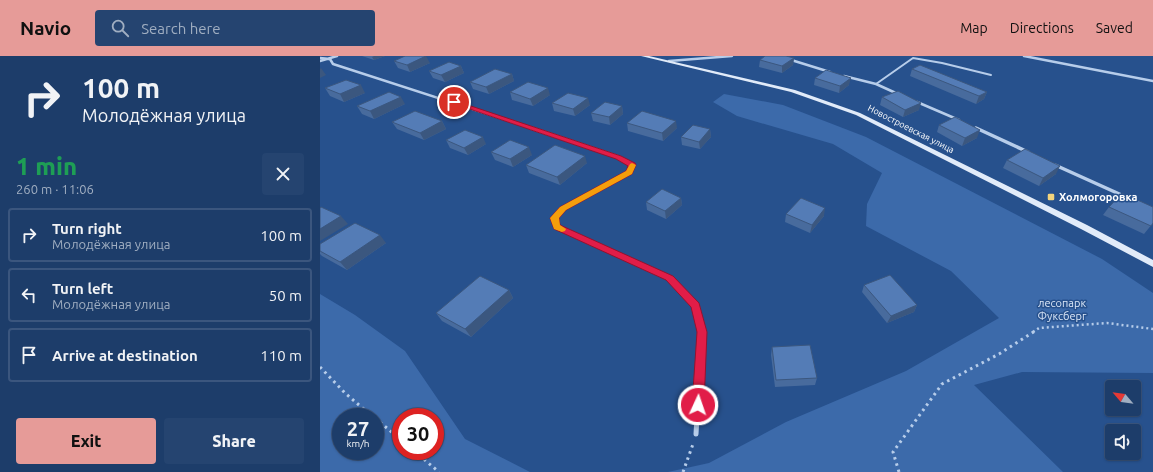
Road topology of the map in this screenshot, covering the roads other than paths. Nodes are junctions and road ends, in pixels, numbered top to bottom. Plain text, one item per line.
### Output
1 (337, 56) edge
2 (643, 56) edge
3 (732, 56) edge
4 (1024, 56) edge
5 (671, 58) edge
6 (782, 58) edge
7 (320, 59) edge
8 (330, 59) junction
9 (832, 72) edge
10 (839, 74) edge
11 (991, 75) dead end
12 (1153, 81) edge
13 (876, 84) junction
14 (902, 95) edge
15 (915, 101) edge
16 (963, 122) edge
17 (970, 126) edge
18 (1034, 155) edge
19 (1048, 162) edge
20 (1132, 200) edge
21 (1152, 261) edge
22 (696, 434) road end

1 - 8 street
2 - 5 main road, Новостроевская улица
3 - 5 street
4 - 12 street
5 - 21 main road, Новостроевская улица
6 - 9 street
7 - 8 street
8 - 22 street
10 - 13 street
11 - 13 lane
13 - 14 street
15 - 16 street
17 - 18 street
19 - 20 street

